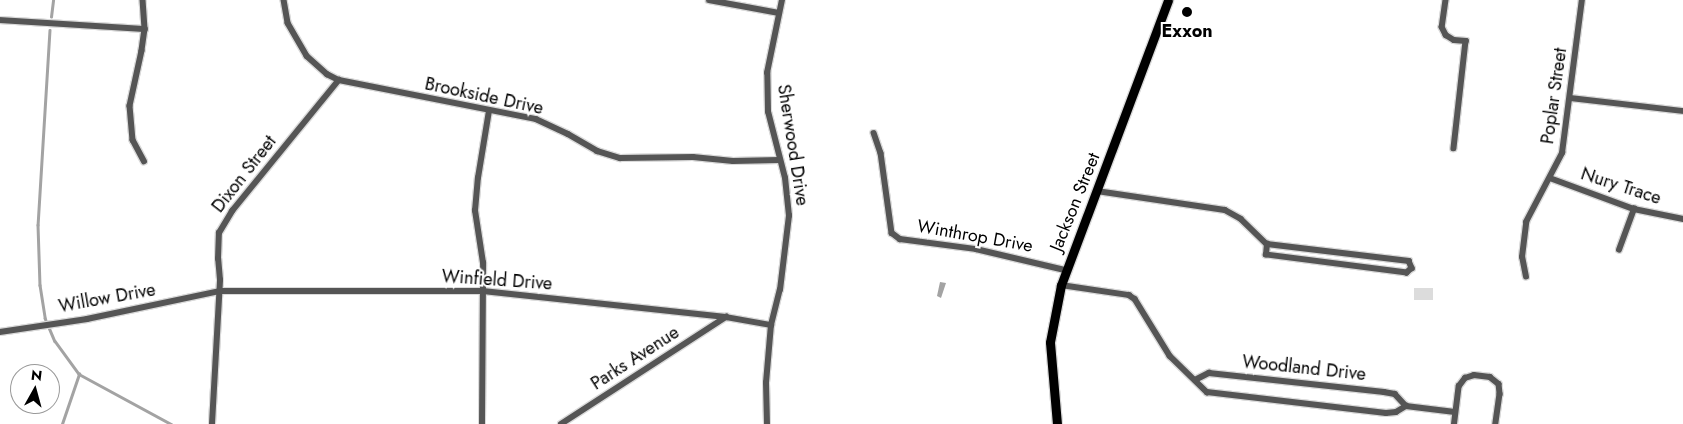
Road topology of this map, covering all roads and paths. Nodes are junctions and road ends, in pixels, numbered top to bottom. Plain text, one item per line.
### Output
1 (143, 0) edge
2 (284, 0) edge
3 (709, 0) edge
4 (782, 0) edge
5 (1168, 0) edge
6 (1446, 0) edge
7 (1582, 0) edge
8 (779, 12) junction
9 (0, 20) edge
10 (145, 30) junction
11 (339, 80) junction
12 (1571, 98) junction
13 (489, 111) junction
14 (1683, 111) edge
15 (874, 133) dead end
16 (1454, 148) dead end
17 (779, 160) junction
18 (144, 161) dead end
19 (1550, 178) junction
20 (1097, 191) junction
21 (1634, 208) junction
22 (1683, 219) edge
23 (1267, 244) junction
24 (1619, 250) dead end
25 (1065, 270) junction
26 (1526, 277) dead end
27 (1061, 285) junction
28 (220, 291) junction
29 (483, 291) junction
30 (726, 317) junction
31 (771, 325) junction
32 (0, 332) edge
33 (1195, 380) junction
34 (1406, 406) junction
35 (1455, 412) junction
36 (212, 424) edge
37 (482, 424) edge
38 (561, 424) edge
39 (767, 424) edge
40 (1056, 424) edge
41 (1454, 424) edge
42 (1496, 424) edge

1 - 10 street
2 - 11 street, Brookside Drive
3 - 8 street
4 - 8 street, Sherwood Drive
5 - 20 main road, Jackson Street
6 - 16 street
7 - 12 street, Poplar Street
8 - 17 street, Sherwood Drive
9 - 10 street
10 - 18 street
11 - 13 street, Brookside Drive
11 - 28 street, Dixon Street
12 - 14 street
12 - 19 street, Poplar Street
13 - 17 street, Brookside Drive
13 - 29 street
15 - 25 street, Winthrop Drive
17 - 31 street, Sherwood Drive
19 - 21 street, Nury Trace
19 - 26 street, Poplar Street
20 - 23 street
20 - 25 main road, Jackson Street
21 - 22 street, Nury Trace
21 - 24 street
23 - 23 street
25 - 27 main road, Jackson Street
27 - 33 street, Woodland Drive
27 - 40 main road, Jackson Street
28 - 29 street, Winfield Drive
28 - 32 street, Willow Drive
28 - 36 street, Dixon Street
29 - 30 street, Winfield Drive
29 - 37 street
30 - 31 street, Winfield Drive
30 - 38 street, Parks Avenue
31 - 39 street, Sherwood Drive
33 - 34 street, Woodland Drive
33 - 34 street, Woodland Drive
34 - 35 street, Woodland Drive
35 - 41 street
35 - 42 street

